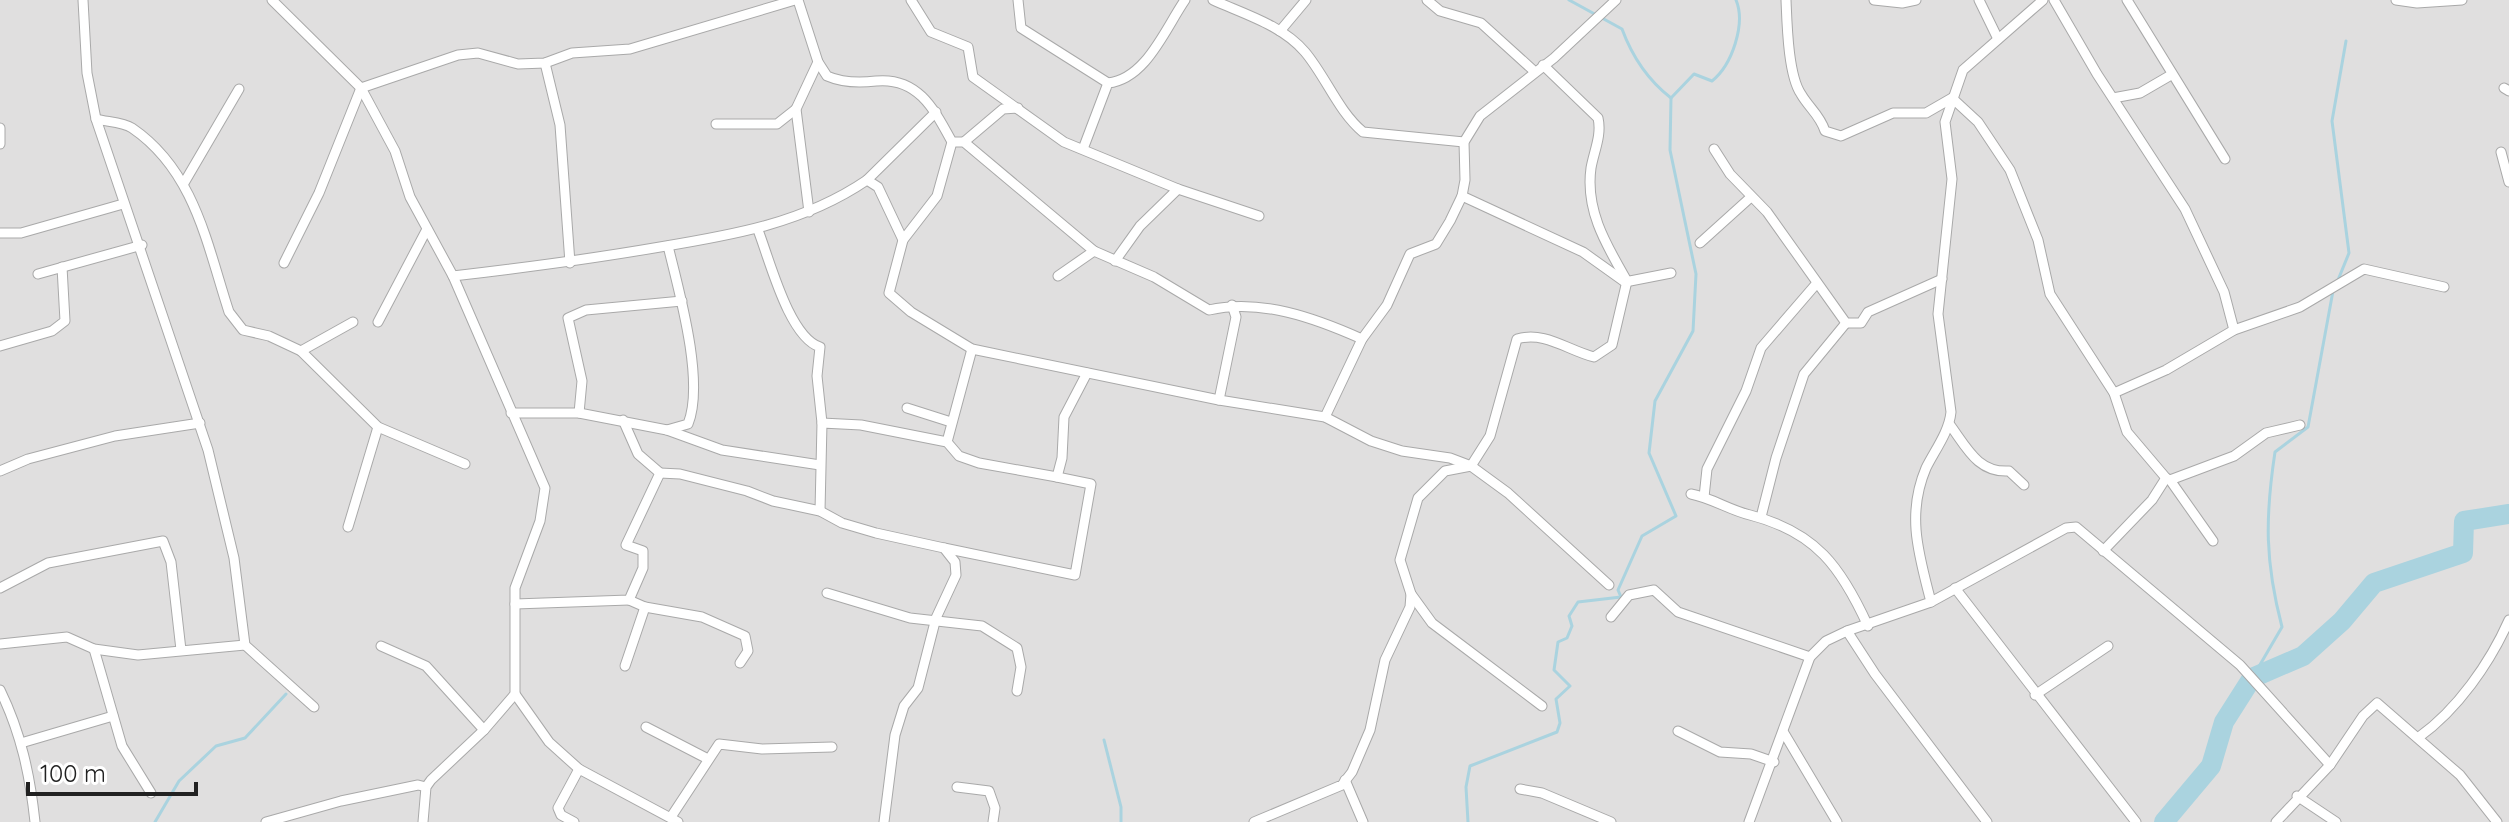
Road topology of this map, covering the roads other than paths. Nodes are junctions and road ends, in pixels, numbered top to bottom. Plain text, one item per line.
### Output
1 (83, 0) edge
2 (272, 0) edge
3 (797, 0) edge
4 (911, 0) edge
5 (1018, 0) edge
6 (1185, 0) edge
7 (1213, 0) edge
8 (1306, 0) edge
9 (1427, 0) edge
10 (1616, 0) edge
11 (1786, 0) edge
12 (1874, 0) edge
13 (1916, 0) edge
14 (1979, 0) edge
15 (2043, 0) edge
16 (2054, 0) edge
17 (2127, 0) edge
18 (2396, 0) edge
19 (2462, 0) edge
20 (1280, 31) junction
21 (1998, 39) junction
22 (818, 62) junction
23 (545, 63) junction
24 (1538, 68) junction
25 (2171, 75) junction
26 (1108, 83) junction
27 (361, 88) junction
28 (239, 89) dead end
29 (1952, 98) junction
30 (2113, 98) junction
31 (1018, 108) junction
32 (796, 109) junction
33 (936, 112) junction
34 (96, 119) junction
35 (716, 124) dead end
36 (952, 142) junction
37 (964, 142) junction
38 (1464, 142) junction
39 (1083, 149) junction
40 (1714, 149) dead end
41 (2501, 152) dead end
42 (2225, 159) dead end
43 (867, 180) junction
44 (2509, 182) edge
45 (184, 183) junction
46 (1178, 189) junction
47 (1462, 196) junction
48 (1751, 197) junction
49 (123, 204) junction
50 (809, 212) junction
51 (1259, 216) dead end
52 (427, 229) junction
53 (758, 230) junction
54 (0, 233) edge
55 (903, 240) junction
56 (1700, 243) dead end
57 (142, 245) junction
58 (668, 246) junction
59 (1094, 251) junction
60 (1115, 261) junction
61 (284, 263) dead end
62 (570, 263) junction
63 (62, 267) junction
64 (1671, 273) dead end
65 (38, 274) dead end
66 (453, 276) junction
67 (1058, 276) dead end
68 (1942, 279) junction
69 (1627, 281) junction
70 (1817, 283) junction
71 (2444, 287) dead end
72 (682, 301) junction
73 (1232, 305) junction
74 (353, 322) dead end
75 (378, 322) dead end
76 (1846, 323) junction
77 (2234, 330) junction
78 (1362, 339) junction
79 (0, 346) edge
80 (972, 349) junction
81 (301, 351) junction
82 (1087, 373) junction
83 (2114, 393) junction
84 (1219, 400) junction
85 (907, 408) dead end
86 (511, 413) junction
87 (579, 413) junction
88 (1325, 417) junction
89 (623, 420) junction
90 (951, 422) junction
91 (200, 423) junction
92 (822, 423) junction
93 (1950, 425) junction
94 (2300, 425) dead end
95 (378, 427) junction
96 (667, 430) junction
97 (947, 442) junction
98 (465, 464) dead end
99 (820, 465) junction
100 (1471, 466) junction
101 (0, 471) edge
102 (660, 473) junction
103 (1057, 477) junction
104 (2168, 479) junction
105 (2024, 485) dead end
106 (1691, 494) dead end
107 (1704, 497) junction
108 (820, 511) junction
109 (1761, 517) junction
110 (348, 527) dead end
111 (2213, 541) dead end
112 (944, 548) junction
113 (2103, 551) junction
114 (1609, 585) dead end
115 (0, 588) edge
116 (1955, 588) junction
117 (827, 593) dead end
118 (1411, 594) junction
119 (629, 600) junction
120 (1931, 602) junction
121 (515, 604) junction
122 (645, 607) junction
123 (1611, 617) dead end
124 (936, 618) junction
125 (2508, 625) edge
126 (1868, 626) junction
127 (1847, 631) junction
128 (0, 644) edge
129 (245, 645) junction
130 (381, 646) dead end
131 (2108, 646) dead end
132 (94, 649) junction
133 (181, 650) junction
134 (1810, 657) junction
135 (740, 663) dead end
136 (625, 666) dead end
137 (0, 690) edge
138 (1017, 691) dead end
139 (515, 694) junction
140 (2035, 695) junction
141 (1542, 706) dead end
142 (314, 707) dead end
143 (113, 716) junction
144 (646, 727) dead end
145 (484, 730) junction
146 (1678, 731) dead end
147 (1784, 733) junction
148 (2419, 737) junction
149 (21, 743) junction
150 (832, 747) dead end
151 (708, 759) junction
152 (1774, 762) junction
153 (2330, 765) junction
154 (579, 769) junction
155 (1345, 780) junction
156 (426, 787) junction
157 (957, 787) dead end
158 (1520, 789) dead end
159 (151, 793) dead end
160 (2297, 796) junction
161 (674, 819) edge
162 (35, 822) edge
163 (266, 822) edge
164 (423, 822) edge
165 (574, 822) edge
166 (884, 822) edge
167 (993, 822) edge
168 (1254, 822) edge
169 (1363, 822) edge
170 (1611, 822) edge
171 (1749, 822) edge
172 (1837, 822) edge
173 (1987, 822) edge
174 (2136, 822) edge
175 (2276, 822) edge
176 (2336, 822) edge
177 (2497, 822) edge

1 - 34 street
2 - 27 street
3 - 22 street
3 - 23 street
4 - 31 street
5 - 26 street
6 - 26 street
7 - 20 street
8 - 20 street
9 - 24 street
10 - 24 street
11 - 29 street
12 - 13 street
14 - 21 street
15 - 21 street
16 - 30 street
17 - 25 street
18 - 19 street
20 - 38 street
21 - 29 street
22 - 32 street
22 - 33 street
23 - 27 street
23 - 62 street
24 - 38 street
24 - 69 street
25 - 30 street
25 - 42 street
26 - 39 street
27 - 52 street
27 - 61 street
28 - 45 street
29 - 68 street
29 - 83 street
30 - 77 street
31 - 37 street
31 - 39 street
32 - 35 street
32 - 50 street
33 - 36 street
33 - 43 street
34 - 45 street
34 - 49 street
36 - 37 street
36 - 55 street
37 - 59 street
38 - 47 street
39 - 46 street
40 - 48 street
41 - 44 street
43 - 50 street
43 - 55 street
45 - 81 street
46 - 51 street
46 - 60 street
47 - 69 street
47 - 78 street
48 - 56 street
48 - 70 street
49 - 54 street
49 - 57 street
50 - 53 street
52 - 66 street
52 - 75 street
53 - 58 street
53 - 92 street
55 - 80 street
57 - 63 street
57 - 91 street
58 - 62 street
58 - 72 street
59 - 60 street
59 - 67 street
60 - 73 street
62 - 66 street
63 - 65 street
63 - 79 street
64 - 69 street
66 - 86 street
68 - 76 street
68 - 93 street
69 - 100 street
70 - 76 street
70 - 107 street
71 - 77 street
72 - 87 street
72 - 96 street
73 - 78 street
73 - 84 street
74 - 81 street
76 - 109 street
77 - 83 street
78 - 88 street
80 - 82 street
80 - 90 street
81 - 95 street
82 - 84 street
82 - 103 street
83 - 104 street
84 - 88 street
85 - 90 street
86 - 87 street
86 - 121 street
87 - 89 street
88 - 100 street
89 - 96 street
89 - 102 street
90 - 97 street
91 - 101 street
91 - 129 street
92 - 97 street
92 - 99 street
93 - 105 street
93 - 120 street
94 - 104 street
95 - 98 street
95 - 110 street
96 - 99 street
97 - 103 street
99 - 108 street
100 - 114 street
100 - 118 street
102 - 108 street
102 - 119 street
103 - 112 street
104 - 111 street
104 - 113 street
106 - 107 street
107 - 109 street
108 - 112 street
109 - 126 street
112 - 124 street
113 - 116 street
113 - 153 street
115 - 133 street
116 - 120 street
116 - 140 street
117 - 124 street
118 - 141 street
118 - 155 street
119 - 121 street
119 - 122 street
120 - 126 street
121 - 139 street
122 - 135 street
122 - 136 street
123 - 134 street
124 - 138 street
124 - 166 street
125 - 148 street
126 - 127 street
127 - 134 street
127 - 173 street
128 - 132 street
129 - 133 street
129 - 142 street
130 - 145 street
131 - 140 street
132 - 133 street
132 - 143 street
134 - 147 street
137 - 149 street
139 - 145 street
139 - 154 street
140 - 174 street
143 - 149 street
143 - 159 street
144 - 151 street
145 - 156 street
146 - 152 street
147 - 152 street
147 - 172 street
148 - 153 street
148 - 177 street
149 - 162 street
150 - 151 street
151 - 161 street
152 - 171 street
153 - 160 street
154 - 161 street
154 - 165 street
155 - 168 street
155 - 169 street
156 - 163 street
156 - 164 street
157 - 167 street
158 - 170 street
160 - 175 street
160 - 176 street

